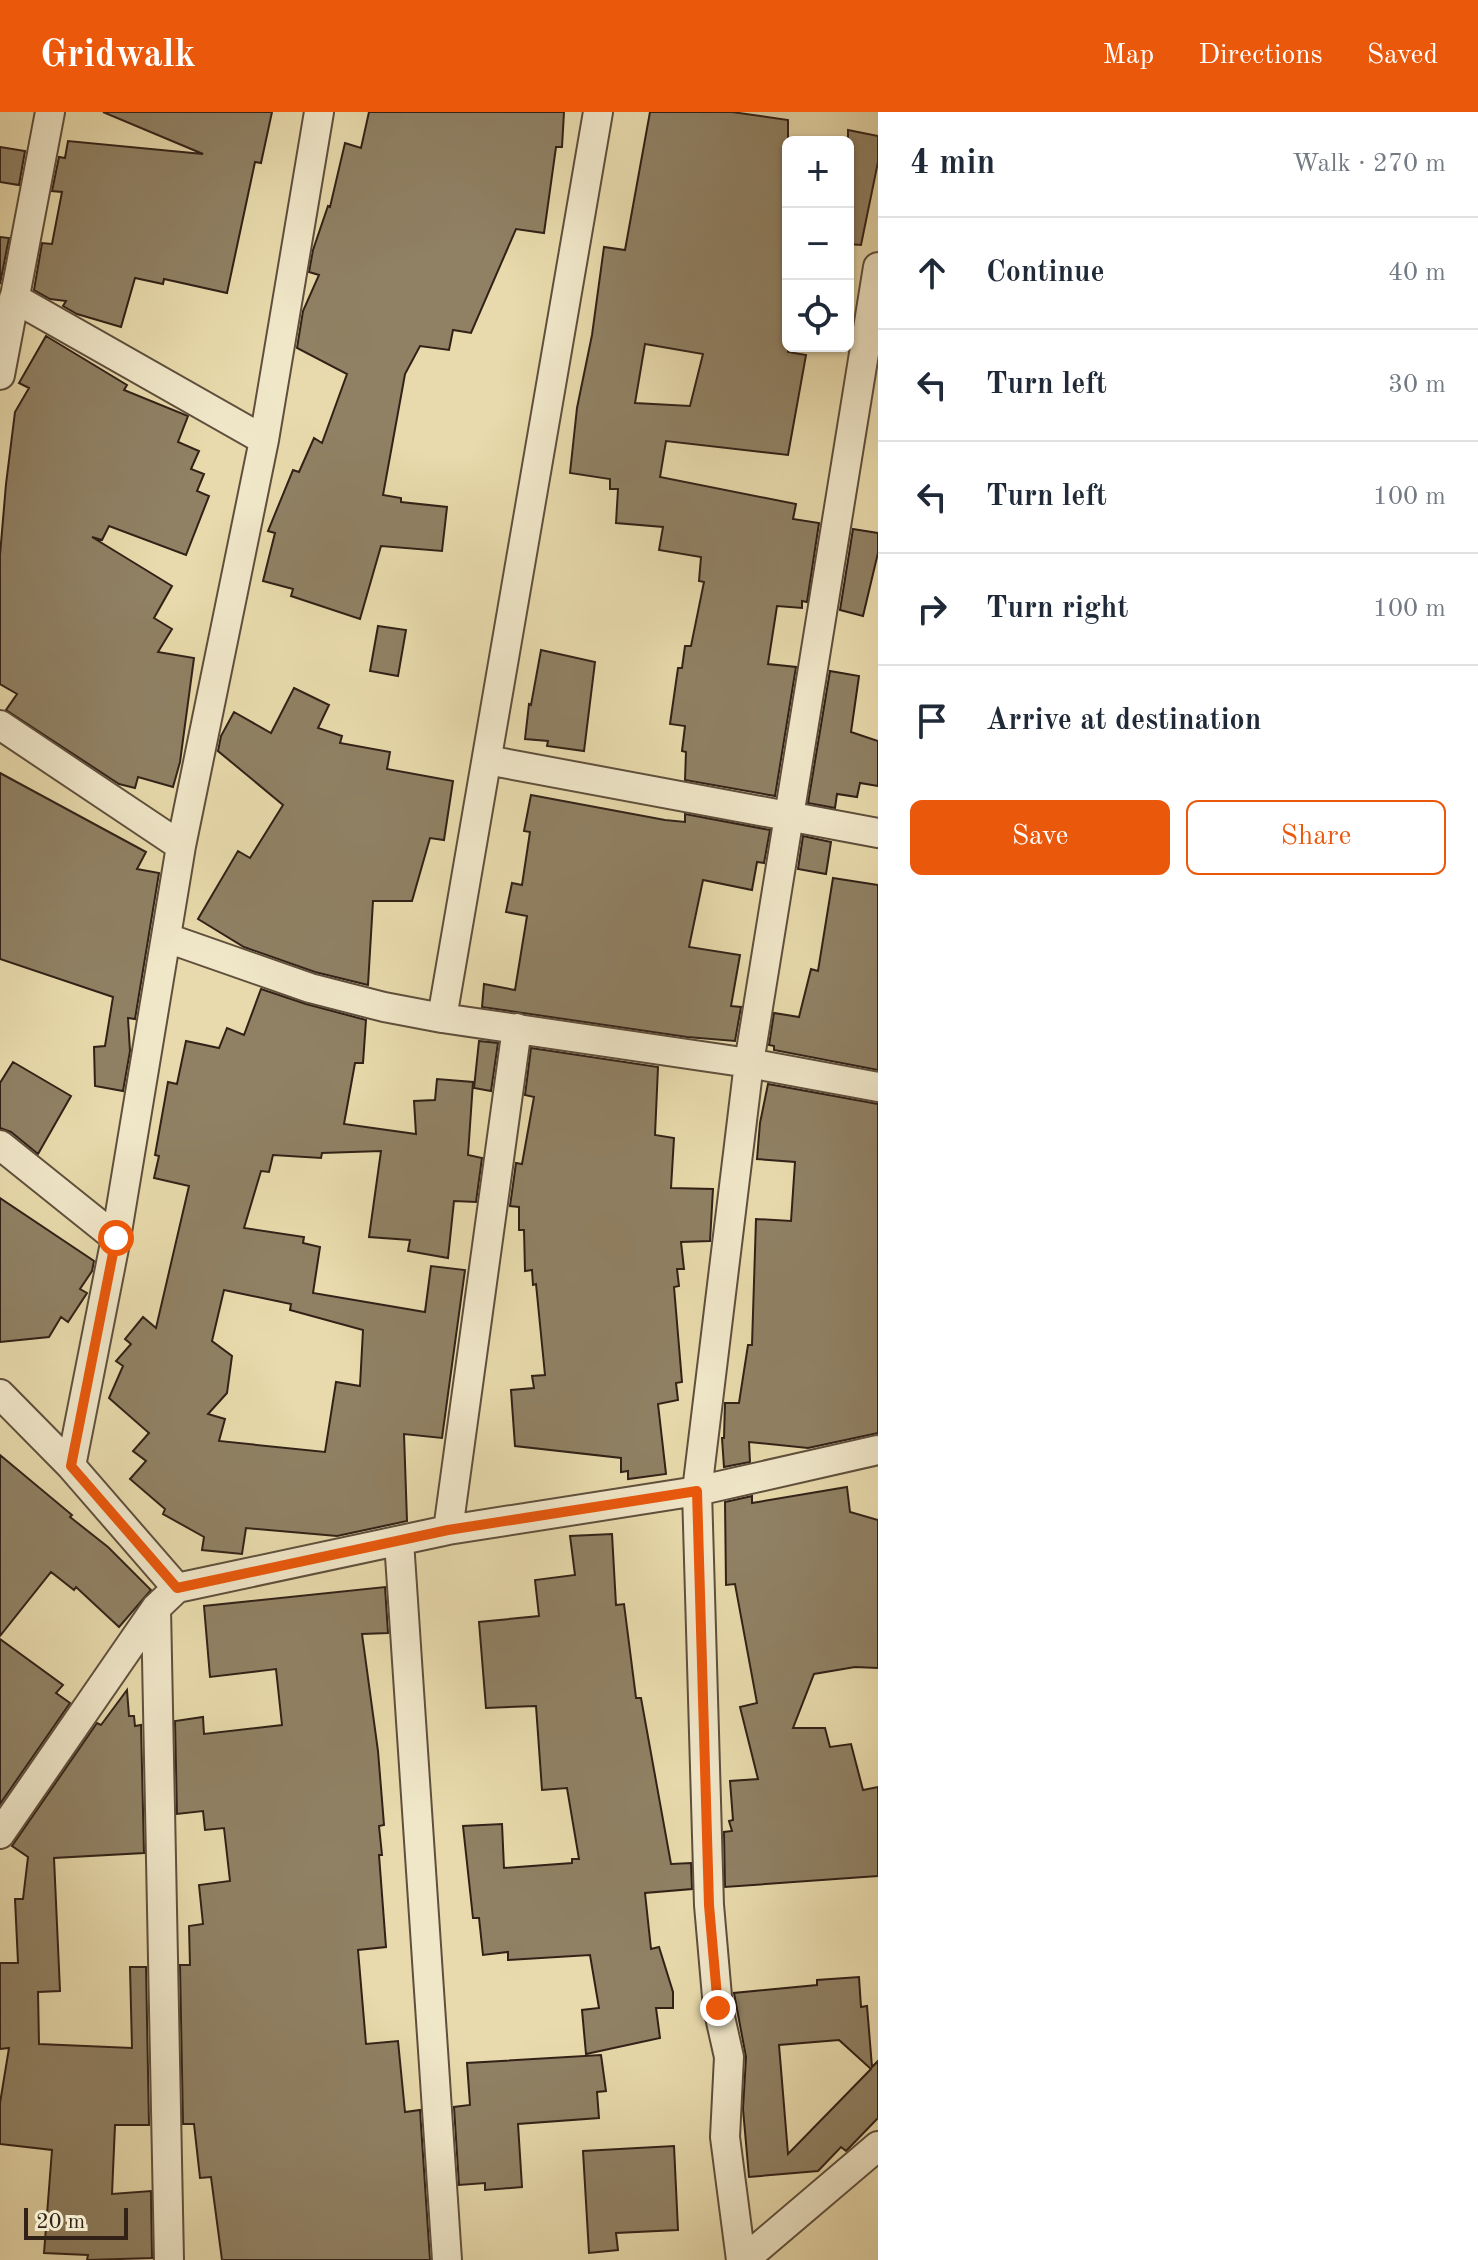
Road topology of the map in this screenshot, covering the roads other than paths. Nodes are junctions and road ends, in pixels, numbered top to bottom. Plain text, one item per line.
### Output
1 (50, 112) edge
2 (319, 112) edge
3 (598, 112) edge
4 (878, 267) edge
5 (14, 298) junction
6 (0, 375) edge
7 (264, 440) junction
8 (0, 725) edge
9 (487, 760) junction
10 (789, 816) junction
11 (878, 833) edge
12 (181, 846) junction
13 (167, 938) junction
14 (442, 1018) junction
15 (517, 1028) junction
16 (749, 1063) junction
17 (878, 1087) edge
18 (0, 1145) edge
19 (116, 1238) junction
20 (0, 1394) edge
21 (878, 1450) edge
22 (71, 1466) junction
23 (697, 1491) junction
24 (448, 1530) junction
25 (399, 1541) junction
26 (177, 1588) junction
27 (156, 1608) junction
28 (0, 1834) edge
29 (878, 2146) edge
30 (169, 2260) edge
31 (447, 2260) edge
32 (742, 2260) edge

1 - 5 street
2 - 7 street
3 - 9 street
4 - 10 street
5 - 6 street
5 - 7 street
7 - 12 street
8 - 12 street
9 - 10 street
9 - 14 street
10 - 11 street
10 - 16 street
12 - 13 street
13 - 14 street
13 - 19 street
14 - 15 street
15 - 16 street
15 - 24 street
16 - 17 street
16 - 23 street
18 - 19 street
19 - 22 street
20 - 22 street
21 - 23 street
22 - 26 street
23 - 24 street
23 - 32 street
24 - 25 street
25 - 26 street
25 - 31 street
26 - 27 street
27 - 28 street
27 - 30 street
29 - 32 street

